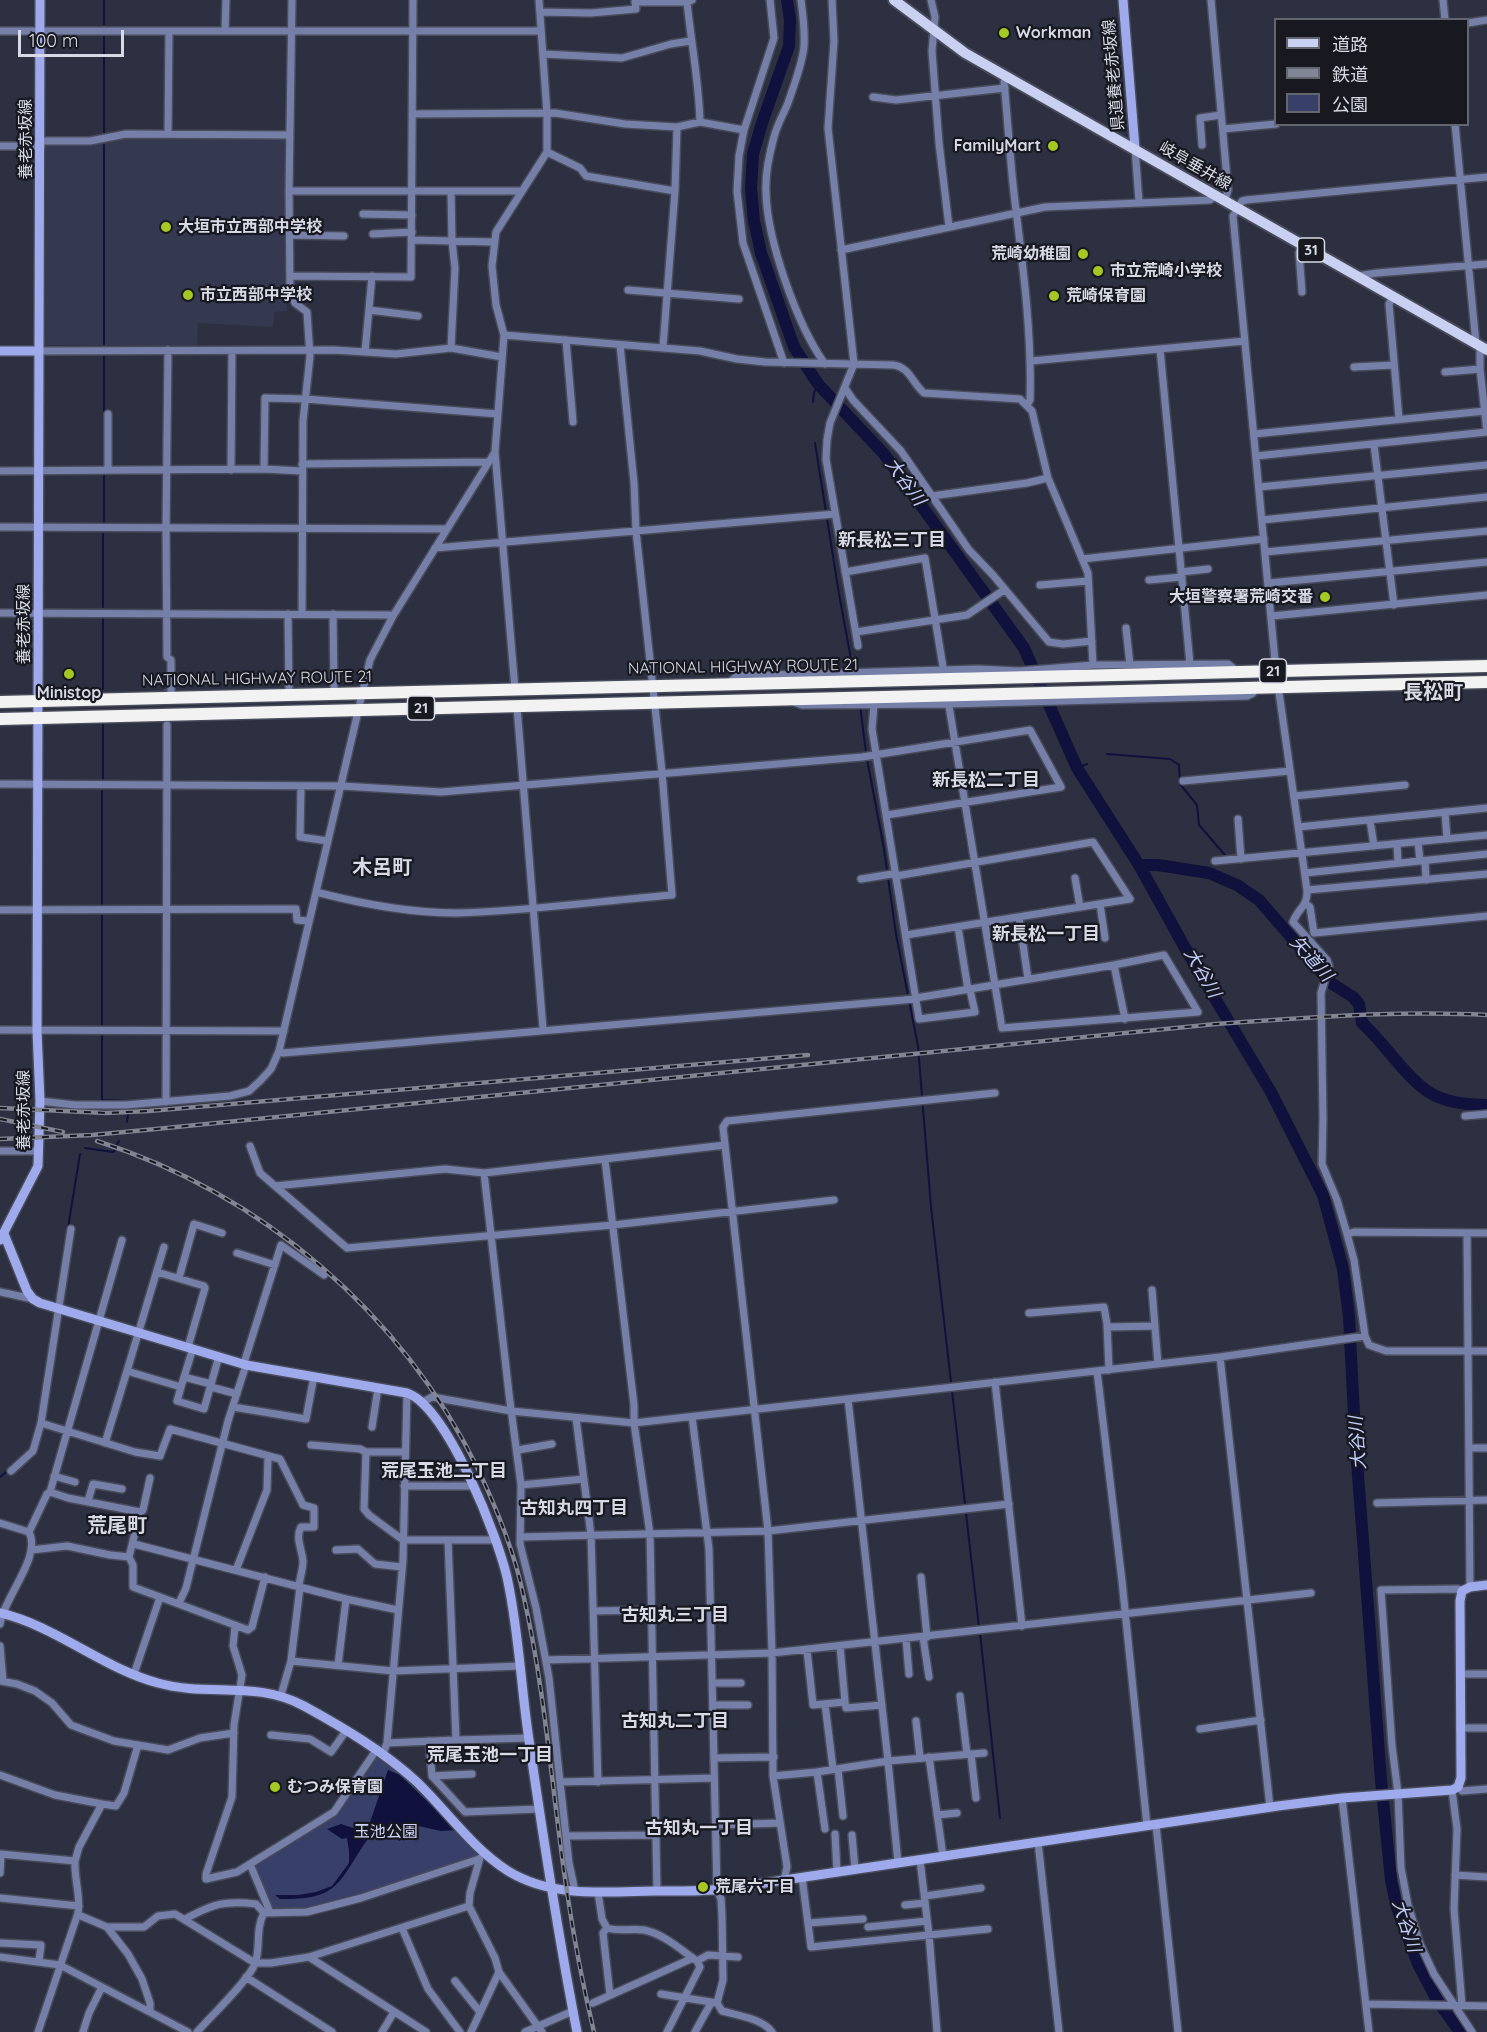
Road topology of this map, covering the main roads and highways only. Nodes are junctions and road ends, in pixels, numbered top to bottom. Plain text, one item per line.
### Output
1 (894, 0) edge
2 (1481, 346) edge
3 (1487, 666) edge
4 (1487, 682) edge
5 (0, 702) edge
6 (0, 719) edge

1 - 2 main road, 岐阜垂井線 / 31
3 - 5 highway, NATIONAL HIGHWAY ROUTE 21 / 21
4 - 6 highway, NATIONAL HIGHWAY ROUTE 21 / 21

